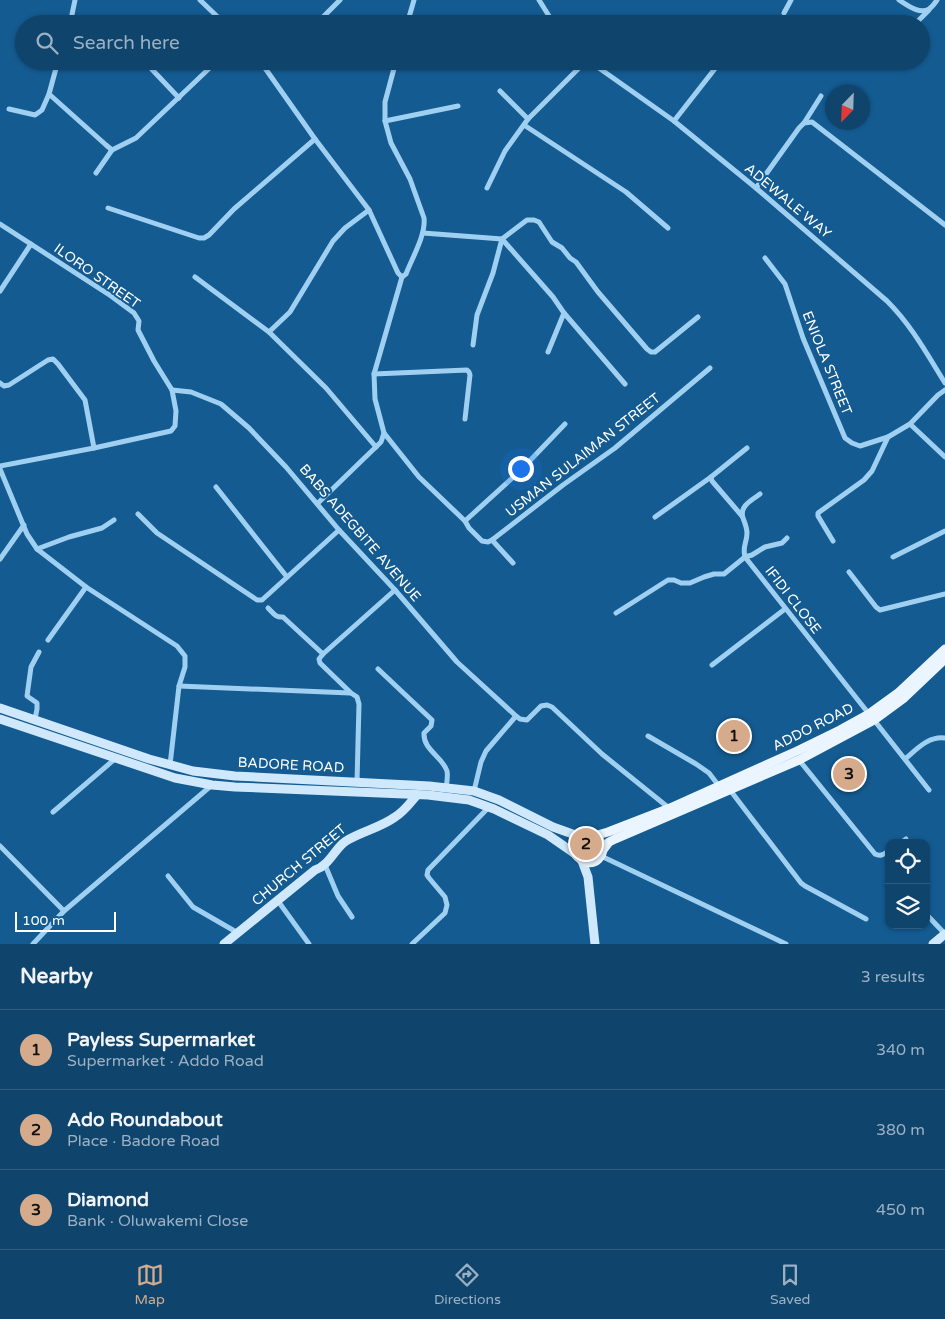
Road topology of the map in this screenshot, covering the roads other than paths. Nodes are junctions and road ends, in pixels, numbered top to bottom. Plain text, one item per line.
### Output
1 (75, 0) edge
2 (200, 0) edge
3 (340, 0) edge
4 (414, 0) edge
5 (539, 0) edge
6 (791, 0) edge
7 (899, 0) edge
8 (937, 0) edge
9 (928, 10) junction
10 (784, 13) dead end
11 (72, 15) edge
12 (216, 15) edge
13 (325, 15) edge
14 (410, 15) edge
15 (548, 15) edge
16 (923, 15) edge
17 (56, 70) edge
18 (153, 70) edge
19 (208, 70) edge
20 (266, 70) edge
21 (394, 70) edge
22 (579, 70) edge
23 (601, 70) edge
24 (714, 70) edge
25 (500, 91) dead end
26 (49, 94) junction
27 (820, 96) dead end
28 (179, 98) junction
29 (458, 106) dead end
30 (9, 109) dead end
31 (528, 118) junction
32 (385, 121) junction
33 (674, 122) junction
34 (804, 123) junction
35 (524, 125) junction
36 (315, 140) junction
37 (112, 150) junction
38 (96, 172) dead end
39 (487, 188) dead end
40 (756, 188) junction
41 (108, 208) dead end
42 (368, 210) junction
43 (0, 224) edge
44 (945, 225) edge
45 (668, 228) dead end
46 (422, 233) junction
47 (502, 239) junction
48 (31, 244) junction
49 (765, 258) dead end
50 (195, 277) dead end
51 (402, 277) junction
52 (0, 291) edge
53 (564, 313) junction
54 (698, 317) dead end
55 (269, 332) junction
56 (473, 345) dead end
57 (548, 352) dead end
58 (710, 368) dead end
59 (374, 374) junction
60 (0, 383) edge
61 (625, 384) dead end
62 (945, 384) edge
63 (172, 390) junction
64 (945, 390) edge
65 (464, 419) dead end
66 (565, 424) dead end
67 (910, 424) junction
68 (384, 433) junction
69 (888, 437) junction
70 (376, 447) junction
71 (94, 448) junction
72 (747, 448) dead end
73 (945, 456) edge
74 (0, 468) edge
75 (711, 477) junction
76 (216, 487) dead end
77 (760, 494) dead end
78 (318, 503) junction
79 (138, 514) dead end
80 (742, 516) junction
81 (655, 517) dead end
82 (114, 520) dead end
83 (465, 521) junction
84 (24, 525) junction
85 (340, 530) junction
86 (945, 531) edge
87 (787, 538) dead end
88 (492, 540) junction
89 (833, 541) dead end
90 (37, 549) junction
91 (745, 556) junction
92 (893, 557) dead end
93 (0, 559) edge
94 (513, 563) dead end
95 (849, 572) dead end
96 (287, 576) junction
97 (86, 587) junction
98 (395, 590) junction
99 (945, 594) edge
100 (268, 608) dead end
101 (785, 609) junction
102 (616, 613) dead end
103 (48, 640) dead end
104 (945, 648) edge
105 (39, 652) dead end
106 (323, 654) junction
107 (945, 659) edge
108 (712, 665) dead end
109 (378, 669) dead end
110 (180, 686) junction
111 (350, 693) junction
112 (0, 708) edge
113 (516, 716) junction
114 (872, 717) junction
115 (0, 719) edge
116 (35, 719) junction
117 (648, 736) dead end
118 (945, 738) edge
119 (116, 758) junction
120 (905, 759) junction
121 (799, 760) junction
122 (170, 765) junction
123 (357, 782) junction
124 (212, 785) junction
125 (719, 786) junction
126 (446, 787) junction
127 (730, 790) junction
128 (929, 790) dead end
129 (474, 792) junction
130 (417, 795) junction
131 (490, 807) junction
132 (670, 808) junction
133 (53, 812) dead end
134 (594, 836) junction
135 (581, 837) junction
136 (0, 846) edge
137 (574, 853) junction
138 (602, 853) junction
139 (885, 854) edge
140 (582, 861) junction
141 (593, 862) junction
142 (325, 865) junction
143 (168, 876) dead end
144 (588, 877) junction
145 (278, 901) junction
146 (64, 911) junction
147 (352, 917) dead end
148 (930, 918) edge
149 (866, 919) dead end
150 (238, 933) junction
151 (945, 934) edge
152 (778, 942) edge
153 (33, 944) edge
154 (224, 944) edge
155 (309, 944) edge
156 (412, 944) edge
157 (595, 944) edge
158 (786, 944) edge
159 (933, 944) edge

1 - 11 street
2 - 12 street
3 - 13 street
4 - 14 street
5 - 15 street
6 - 10 street
7 - 9 street
8 - 9 street
9 - 16 street
17 - 26 street
18 - 28 street
19 - 28 street
20 - 36 street
21 - 32 street
22 - 31 street
23 - 33 street, ADEWALE WAY
24 - 33 street
25 - 31 street
26 - 30 street
26 - 37 street
27 - 34 street
28 - 37 street
29 - 32 street
31 - 35 street
32 - 46 street
33 - 40 street, ADEWALE WAY
34 - 40 street
34 - 44 street
35 - 39 street
35 - 45 street
36 - 41 street
36 - 42 street
37 - 38 street
40 - 62 street, ADEWALE WAY
42 - 51 street
42 - 55 street
43 - 48 street, ILORO STREET
46 - 47 street
46 - 51 street
47 - 53 street
47 - 54 street
47 - 56 street
48 - 52 street
48 - 63 street, ILORO STREET
49 - 69 street, ENIOLA STREET
50 - 55 street
51 - 59 street
53 - 57 street
53 - 61 street
55 - 70 street
58 - 88 street, USMAN SULAIMAN STREET
59 - 65 street
59 - 68 street
60 - 71 street
63 - 71 street
63 - 78 street, BABS ADEGBITE AVENUE
64 - 67 street, ENIOLA STREET
66 - 83 street
67 - 69 street, ENIOLA STREET
67 - 73 street
68 - 70 street
68 - 83 street
69 - 89 street
70 - 78 street
71 - 74 street
72 - 75 street
74 - 84 street
75 - 80 street
75 - 81 street
76 - 96 street
77 - 80 street
78 - 85 street, BABS ADEGBITE AVENUE
79 - 96 street
80 - 91 street
82 - 90 street
83 - 88 street
84 - 90 street
84 - 93 street
85 - 96 street
85 - 98 street, BABS ADEGBITE AVENUE
86 - 92 street
87 - 91 street
88 - 94 street
90 - 97 street
91 - 101 street, IFIDI CLOSE
91 - 102 street
95 - 99 street
97 - 103 street
97 - 110 street
98 - 106 street
98 - 113 street, BABS ADEGBITE AVENUE
100 - 106 street
101 - 108 street
101 - 114 street, IFIDI CLOSE
104 - 114 main road, ADDO ROAD
105 - 116 street
106 - 111 street
107 - 114 main road, ADDO ROAD
109 - 126 street
110 - 111 street
110 - 122 street
111 - 123 street
112 - 116 main road, BADORE ROAD
113 - 129 street
113 - 132 street
114 - 120 street, IFIDI CLOSE
114 - 121 main road, ADDO ROAD
114 - 125 main road, ADDO ROAD
115 - 119 main road, BADORE ROAD
116 - 122 main road, BADORE ROAD
117 - 125 street
118 - 120 street
119 - 124 main road, BADORE ROAD
119 - 133 street
120 - 128 street, IFIDI CLOSE
121 - 127 main road, ADDO ROAD
121 - 139 street
122 - 123 main road, BADORE ROAD
123 - 126 main road, BADORE ROAD
124 - 130 main road, BADORE ROAD
124 - 146 street
125 - 132 main road, ADDO ROAD
126 - 129 main road, BADORE ROAD
127 - 138 main road, ADDO ROAD
127 - 149 street
129 - 135 main road, BADORE ROAD
130 - 131 main road, BADORE ROAD
130 - 142 main road, CHURCH STREET
131 - 137 main road, BADORE ROAD
131 - 156 street
132 - 134 main road, ADDO ROAD
134 - 135 main road
134 - 138 main road
135 - 137 main road
136 - 146 street
137 - 140 main road
138 - 141 main road
138 - 152 street
140 - 141 main road
140 - 144 main road
141 - 144 main road
142 - 145 main road, CHURCH STREET
142 - 147 street
143 - 150 street
144 - 157 main road
145 - 150 main road, CHURCH STREET
145 - 155 street
146 - 153 street
148 - 151 street
150 - 154 main road, CHURCH STREET
151 - 159 main road
152 - 158 street

